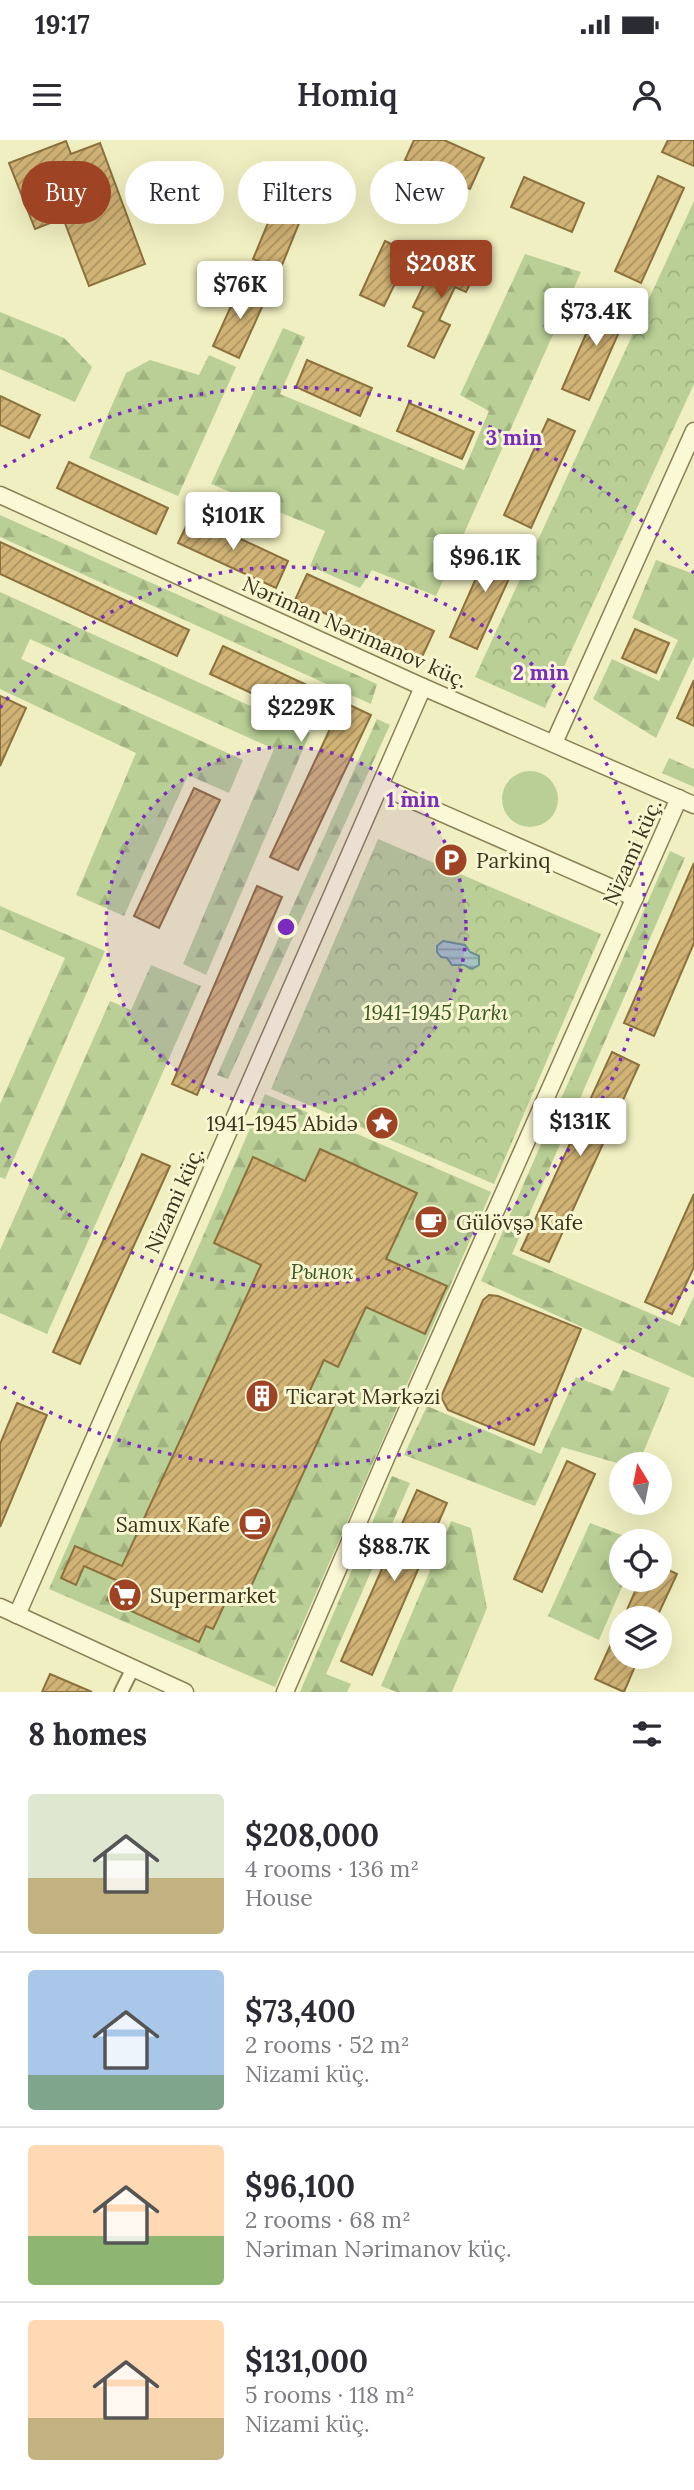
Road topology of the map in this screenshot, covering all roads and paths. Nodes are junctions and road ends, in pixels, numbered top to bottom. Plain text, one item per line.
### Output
1 (694, 431) edge
2 (0, 495) edge
3 (423, 687) junction
4 (554, 743) junction
5 (380, 786) junction
6 (687, 802) edge
7 (635, 898) junction
8 (0, 1607) edge
9 (17, 1615) junction
10 (133, 1668) junction
11 (121, 1692) edge
12 (185, 1692) edge
13 (285, 1692) edge

1 - 4 street
2 - 3 street, Nəriman Nərimanov küç.
3 - 4 street, Nəriman Nərimanov küç.
3 - 5 street, Nizami küç.
4 - 6 street, Nəriman Nərimanov küç.
5 - 7 street
5 - 9 street, Nizami küç.
6 - 7 street, Nizami küç.
7 - 13 street, Nizami küç.
8 - 9 street
9 - 10 street
10 - 11 street
10 - 12 street

